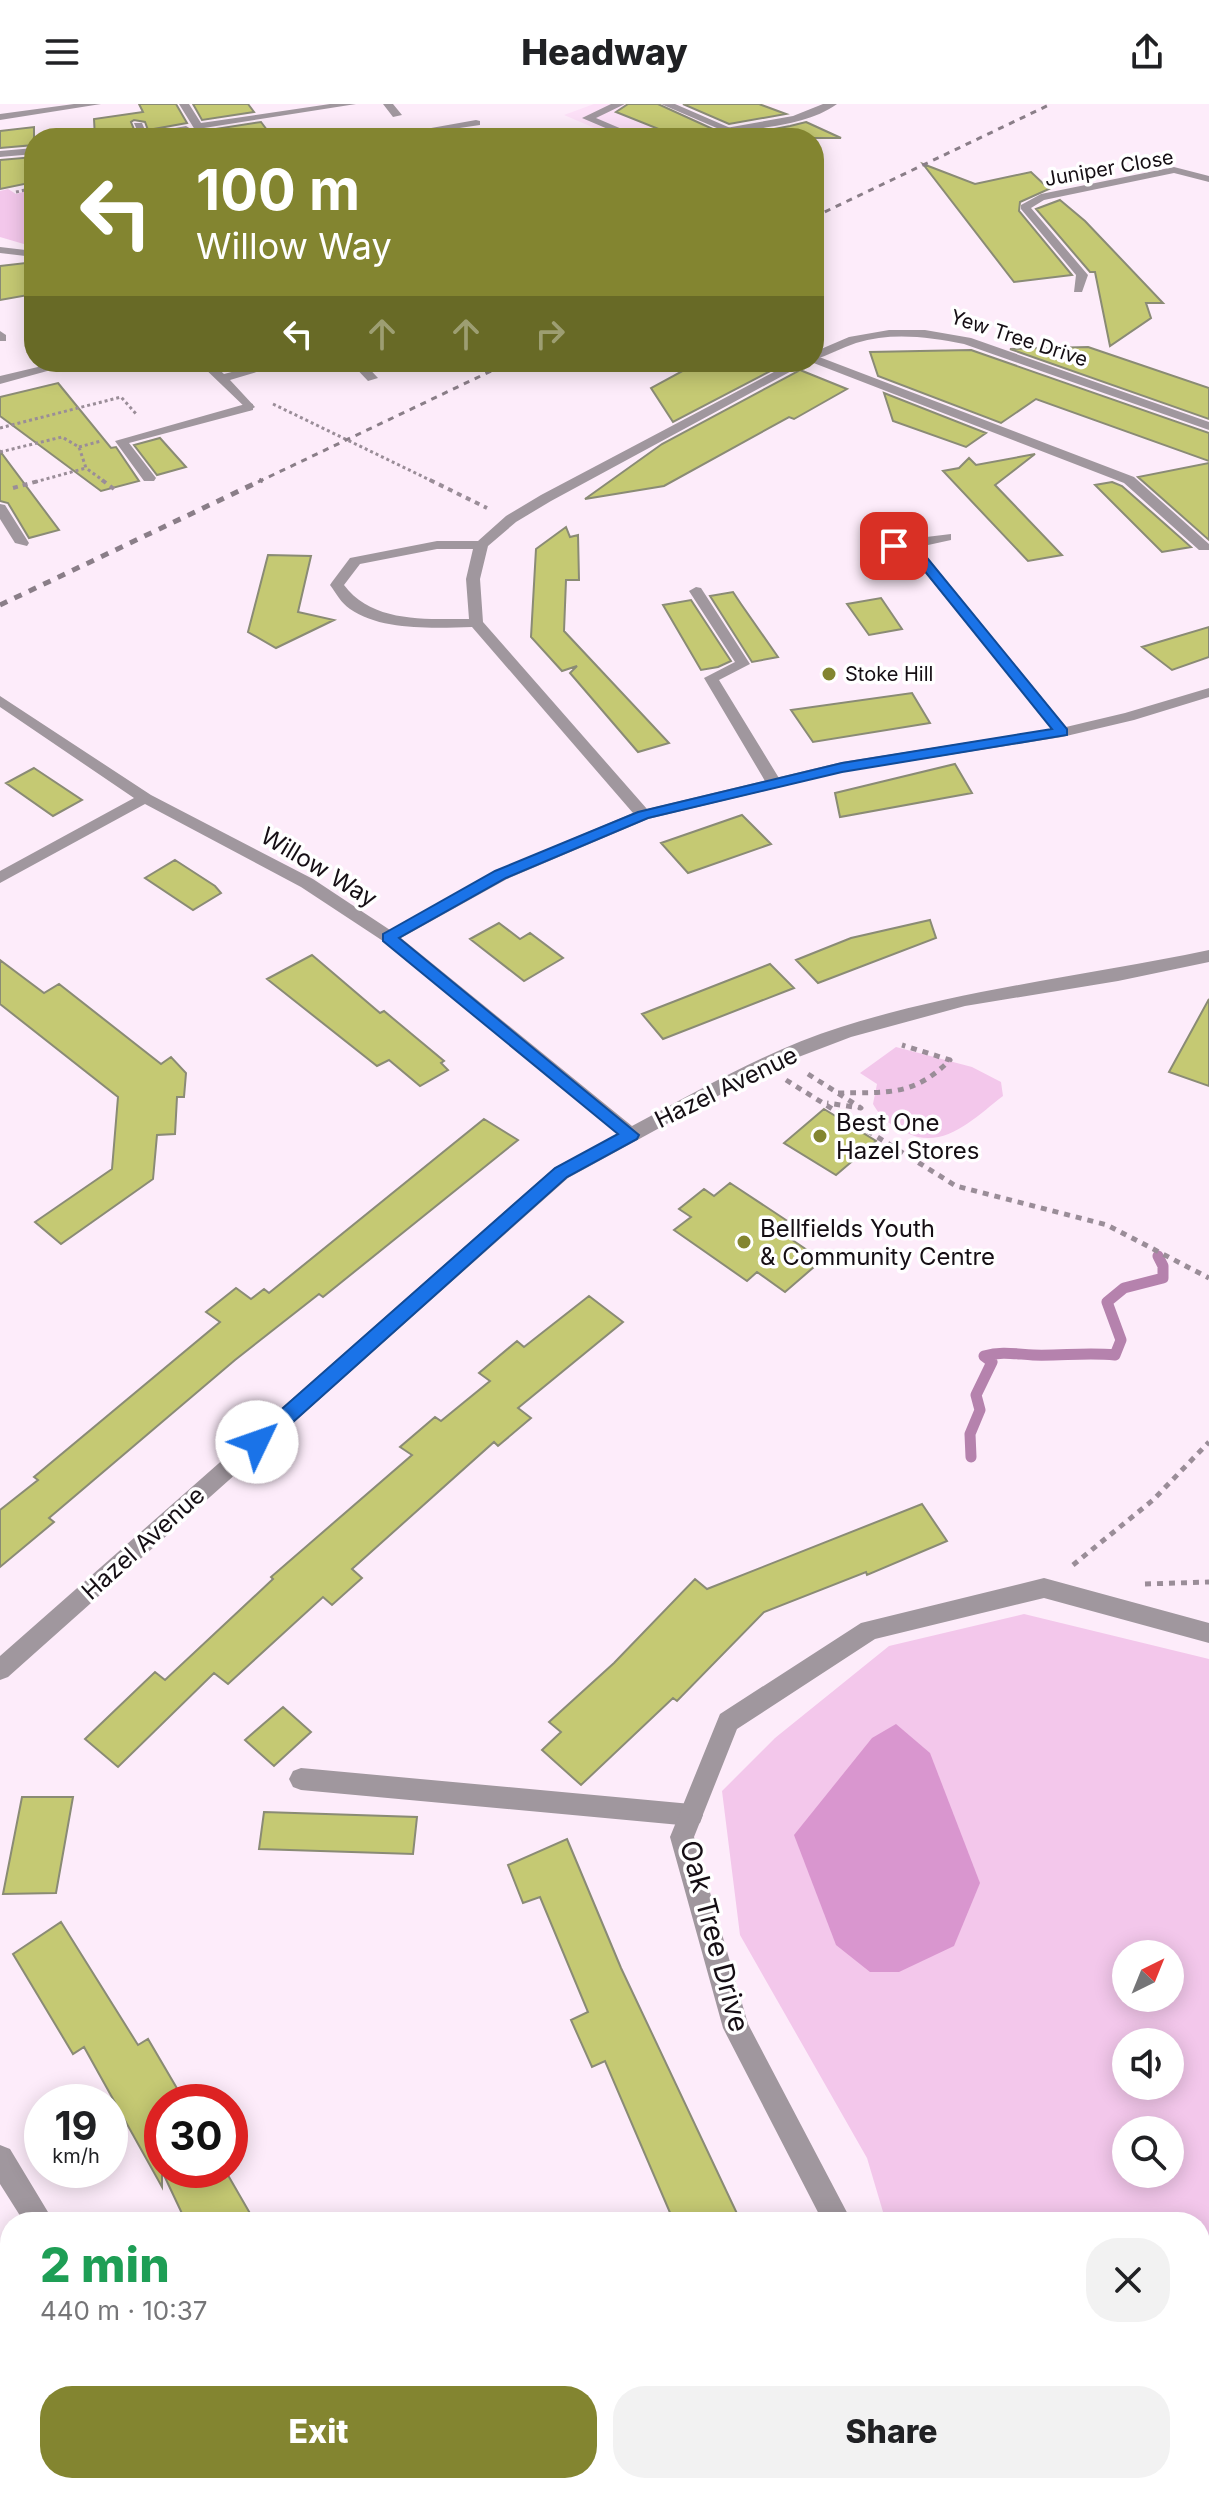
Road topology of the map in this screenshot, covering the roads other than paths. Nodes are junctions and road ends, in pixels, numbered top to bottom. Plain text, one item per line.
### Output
1 (96, 104) edge
2 (184, 104) edge
3 (351, 104) edge
4 (388, 104) edge
5 (620, 104) edge
6 (666, 104) edge
7 (832, 104) edge
8 (397, 115) dead end
9 (0, 117) edge
10 (476, 123) dead end
11 (198, 126) joint
12 (440, 128) edge
13 (612, 128) edge
14 (725, 128) edge
15 (742, 128) edge
16 (24, 152) edge
17 (0, 154) edge
18 (1209, 179) edge
19 (0, 250) edge
20 (24, 253) edge
21 (1078, 290) dead end
22 (824, 353) edge
23 (824, 362) edge
24 (33, 372) edge
25 (215, 372) edge
26 (245, 372) edge
27 (366, 372) edge
28 (783, 372) edge
29 (222, 378) junction
30 (372, 378) dead end
31 (0, 380) edge
32 (1209, 426) edge
33 (149, 478) dead end
34 (0, 508) edge
35 (946, 537) dead end
36 (22, 543) dead end
37 (481, 545) junction
38 (910, 545) junction
39 (877, 547) dead end
40 (1204, 547) dead end
41 (696, 591) dead end
42 (476, 623) junction
43 (1209, 692) edge
44 (0, 700) edge
45 (1062, 732) junction
46 (774, 783) junction
47 (145, 798) junction
48 (643, 815) junction
49 (0, 878) edge
50 (389, 937) junction
51 (1209, 956) edge
52 (631, 1135) junction
53 (1209, 1633) edge
54 (0, 1670) edge
55 (301, 1779) dead end
56 (691, 1815) junction
57 (0, 2159) edge
58 (34, 2212) edge
59 (833, 2212) edge

1 - 9 street
2 - 11 street
3 - 11 street
4 - 8 street
5 - 13 street
6 - 14 street
7 - 15 street
10 - 12 street
16 - 17 street
18 - 21 street, Juniper Close
19 - 20 street
22 - 32 street, Yew Tree Drive
23 - 40 street
24 - 31 street
25 - 29 street
26 - 29 street
27 - 30 street
28 - 37 street
29 - 33 street
34 - 36 street
35 - 38 street
37 - 42 street
37 - 42 street
38 - 39 street
38 - 45 street
41 - 46 street
42 - 48 street
43 - 45 street
44 - 47 street, Willow Way
45 - 46 street
46 - 48 street
47 - 49 street
47 - 50 street, Willow Way
48 - 50 street
50 - 52 street, Willow Way
51 - 52 street, Hazel Avenue
52 - 54 street, Hazel Avenue
53 - 56 street, Oak Tree Drive
55 - 56 street
56 - 59 street, Oak Tree Drive
57 - 58 street

